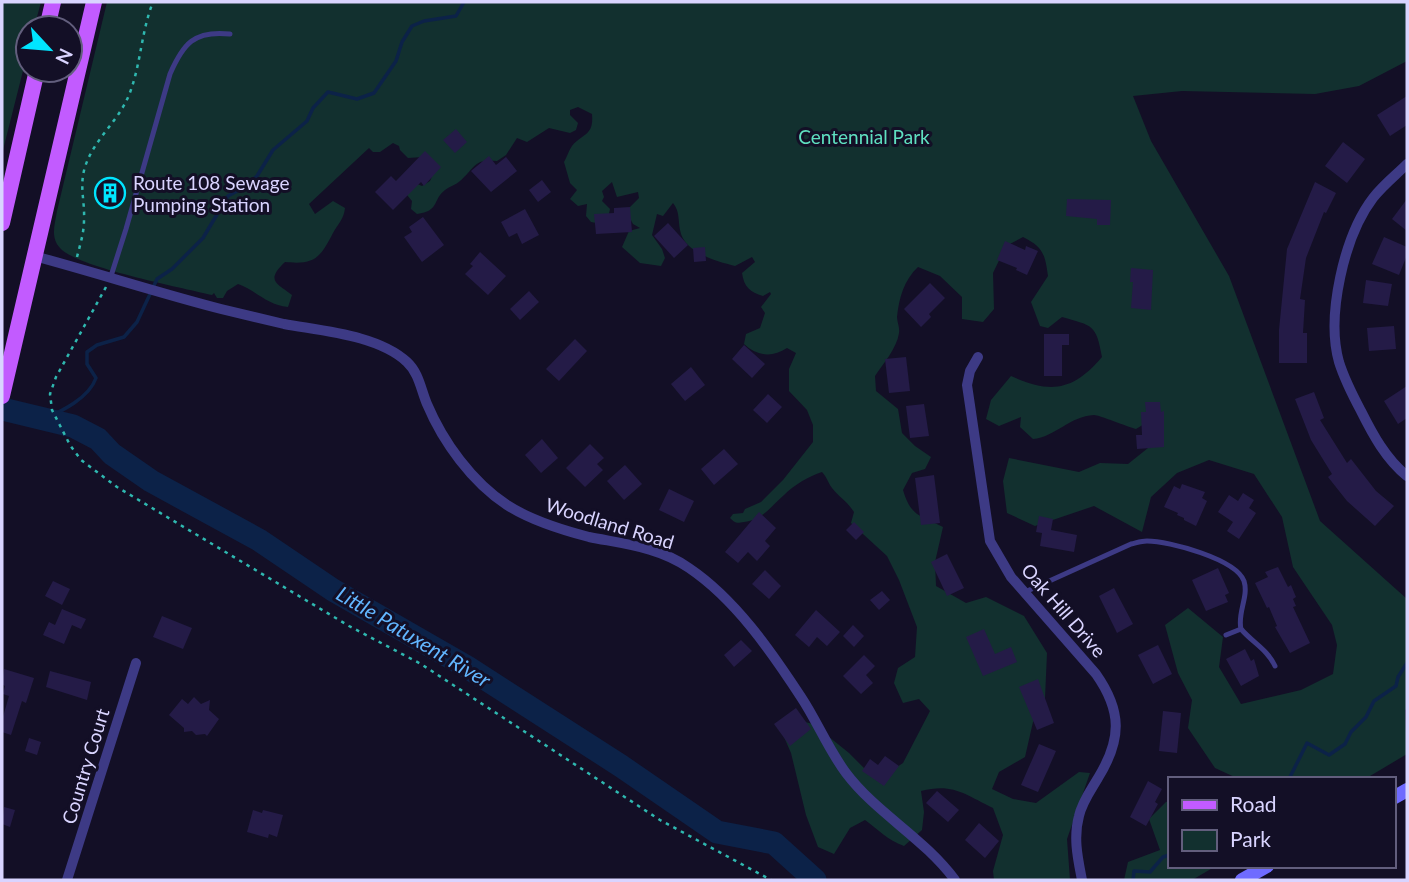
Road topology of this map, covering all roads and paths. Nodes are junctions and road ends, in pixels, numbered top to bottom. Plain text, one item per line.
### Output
1 (94, 2) edge
2 (153, 2) edge
3 (230, 34) dead end
4 (34, 84) edge
5 (1407, 164) edge
6 (2, 223) edge
7 (34, 256) junction
8 (74, 267) junction
9 (111, 276) junction
10 (978, 357) dead end
11 (2, 396) edge
12 (1407, 476) edge
13 (1025, 592) junction
14 (1241, 629) junction
15 (1226, 635) dead end
16 (136, 663) dead end
17 (1275, 666) dead end
18 (1264, 868) edge
19 (67, 880) edge
20 (771, 880) edge
21 (955, 880) edge
22 (1082, 880) edge
23 (1242, 880) edge

1 - 7 main road
2 - 8 path
3 - 9 lane
4 - 6 main road
5 - 12 street
7 - 8 street, Woodland Road
7 - 11 main road
8 - 9 street, Woodland Road
9 - 20 path
9 - 21 street, Woodland Road
10 - 13 street, Oak Hill Drive
13 - 14 lane
13 - 22 street, Oak Hill Drive
14 - 15 lane
14 - 17 lane
16 - 19 street, Country Court
18 - 23 street

